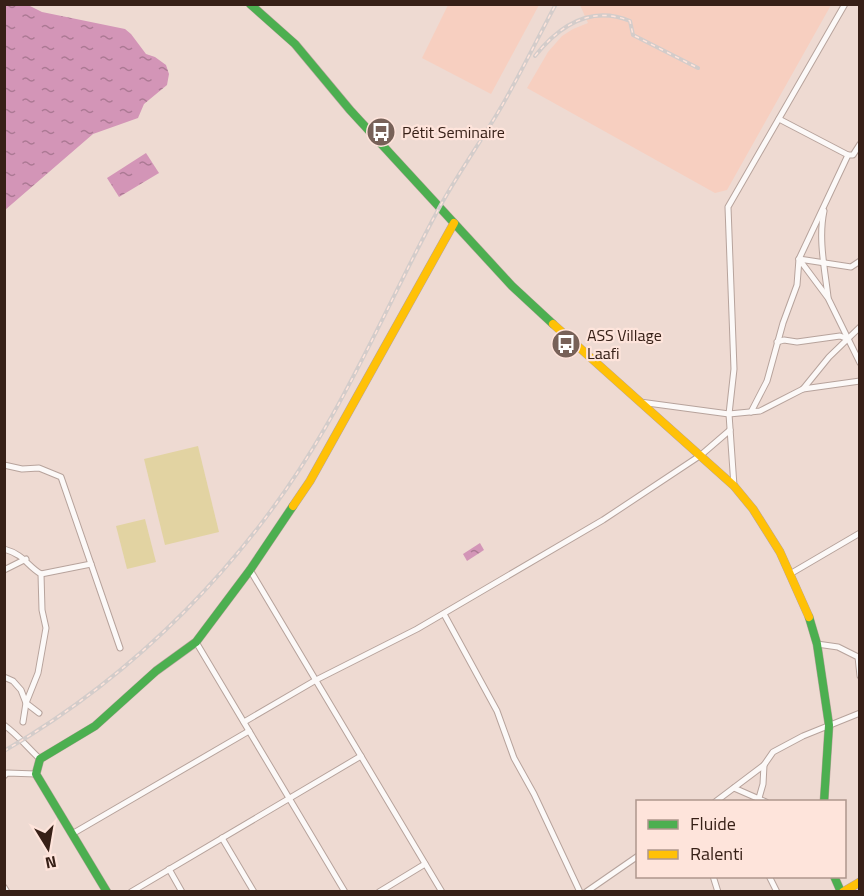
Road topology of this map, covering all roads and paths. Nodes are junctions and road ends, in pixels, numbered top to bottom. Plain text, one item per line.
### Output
1 (250, 4) edge
2 (846, 4) edge
3 (779, 119) junction
4 (860, 144) edge
5 (850, 155) junction
6 (860, 161) edge
7 (829, 195) junction
8 (454, 223) junction
9 (799, 259) junction
10 (860, 261) edge
11 (824, 262) junction
12 (828, 298) junction
13 (860, 327) edge
14 (848, 339) junction
15 (777, 342) junction
16 (860, 363) edge
17 (860, 381) edge
18 (803, 389) junction
19 (639, 402) junction
20 (751, 412) junction
21 (729, 414) junction
22 (730, 430) junction
23 (702, 455) junction
24 (4, 465) edge
25 (734, 486) junction
26 (860, 533) edge
27 (4, 549) edge
28 (26, 559) junction
29 (92, 564) junction
30 (4, 570) edge
31 (250, 570) junction
32 (41, 574) junction
33 (790, 574) junction
34 (444, 614) junction
35 (196, 642) junction
36 (817, 644) junction
37 (120, 648) dead end
38 (859, 657) edge
39 (860, 676) edge
40 (4, 677) edge
41 (316, 680) junction
42 (26, 703) junction
43 (39, 713) dead end
44 (860, 713) edge
45 (23, 722) dead end
46 (244, 722) junction
47 (4, 725) edge
48 (830, 725) junction
49 (249, 731) junction
50 (361, 756) junction
51 (40, 759) junction
52 (764, 765) junction
53 (36, 774) junction
54 (4, 776) edge
55 (735, 788) junction
56 (290, 798) junction
57 (759, 798) junction
58 (717, 800) edge
59 (764, 800) edge
60 (824, 800) edge
61 (72, 834) junction
62 (222, 838) junction
63 (636, 857) edge
64 (425, 864) junction
65 (170, 869) junction
66 (860, 882) edge
67 (4, 887) edge
68 (7, 891) edge
69 (107, 891) edge
70 (131, 891) edge
71 (182, 891) edge
72 (254, 891) edge
73 (345, 891) edge
74 (379, 891) edge
75 (442, 891) edge
76 (580, 891) edge
77 (586, 891) edge
78 (842, 891) edge

1 - 8 street
2 - 3 street
3 - 5 street
3 - 21 street
4 - 5 street
5 - 6 street
5 - 7 street
7 - 9 street
7 - 11 street
8 - 19 street
8 - 31 street
9 - 11 street
9 - 12 street
9 - 15 street
10 - 11 street
11 - 12 street
12 - 14 street
13 - 14 street
14 - 15 street
14 - 16 street
14 - 18 street
15 - 20 street
17 - 18 street
18 - 20 street
19 - 21 street
19 - 23 street
20 - 21 street
21 - 22 street
22 - 23 street
22 - 25 street
23 - 25 street
23 - 34 street
24 - 29 street
25 - 33 street
26 - 33 street
27 - 28 street
28 - 30 street
28 - 32 street
29 - 32 street
29 - 37 street
31 - 35 street
31 - 41 street
32 - 42 street
33 - 36 street
34 - 41 street
34 - 76 street
35 - 46 street
35 - 51 street
36 - 38 street
36 - 48 street
38 - 39 street
40 - 42 street
41 - 46 street
41 - 50 street
42 - 43 street
42 - 45 street
44 - 48 street
46 - 49 street
47 - 51 street
48 - 52 street
48 - 60 street
49 - 56 street
49 - 61 street
50 - 56 street
50 - 64 street
51 - 53 street
52 - 55 street
52 - 57 street
53 - 54 street
53 - 61 street
55 - 57 street
55 - 58 street
56 - 62 street
56 - 73 street
57 - 59 street
61 - 69 street
62 - 65 street
62 - 72 street
63 - 77 street
64 - 74 street
64 - 75 street
65 - 70 street
65 - 71 street
66 - 78 street
67 - 68 street

